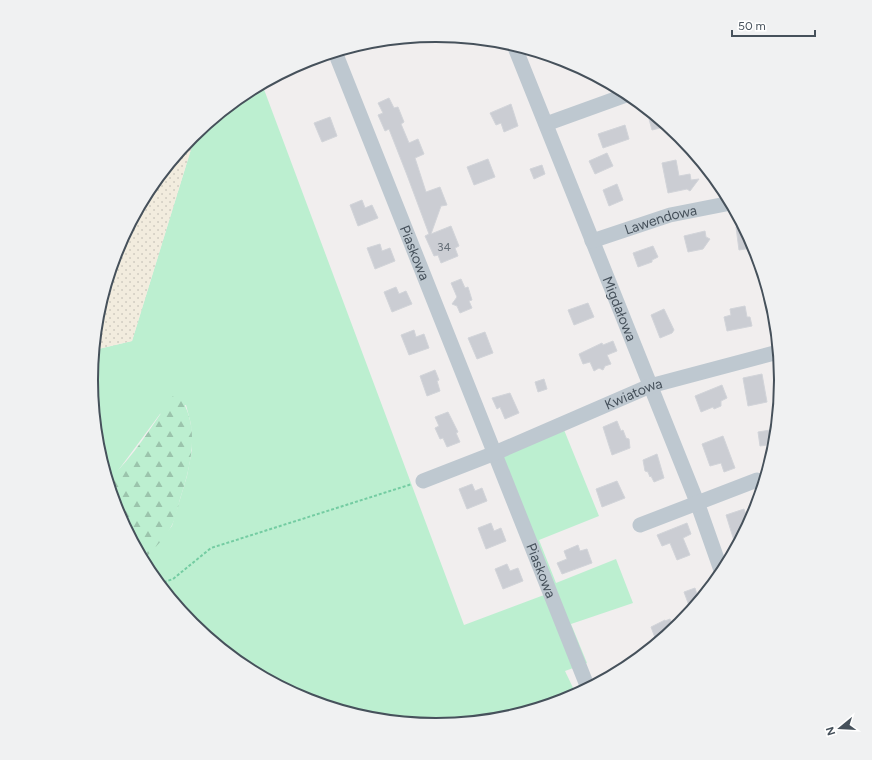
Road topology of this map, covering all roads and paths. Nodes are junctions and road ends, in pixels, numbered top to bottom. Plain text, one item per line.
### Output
1 (517, 52) edge
2 (337, 57) edge
3 (621, 97) edge
4 (546, 124) junction
5 (725, 204) edge
6 (592, 241) junction
7 (773, 353) edge
8 (650, 386) junction
9 (495, 453) junction
10 (757, 480) dead end
11 (422, 481) joint
12 (698, 503) junction
13 (640, 525) dead end
14 (719, 565) edge
15 (165, 582) edge
16 (586, 683) edge

1 - 4 street, Migdałowa
2 - 9 street, Piaskowa
3 - 4 street
4 - 6 street, Migdałowa
5 - 6 street, Lawendowa
6 - 8 street, Migdałowa
7 - 8 street, Kwiatowa
8 - 9 street, Kwiatowa
8 - 12 street, Migdałowa
9 - 11 street
9 - 16 street, Piaskowa
10 - 12 street
11 - 15 path
12 - 13 street
12 - 14 street, Migdałowa

